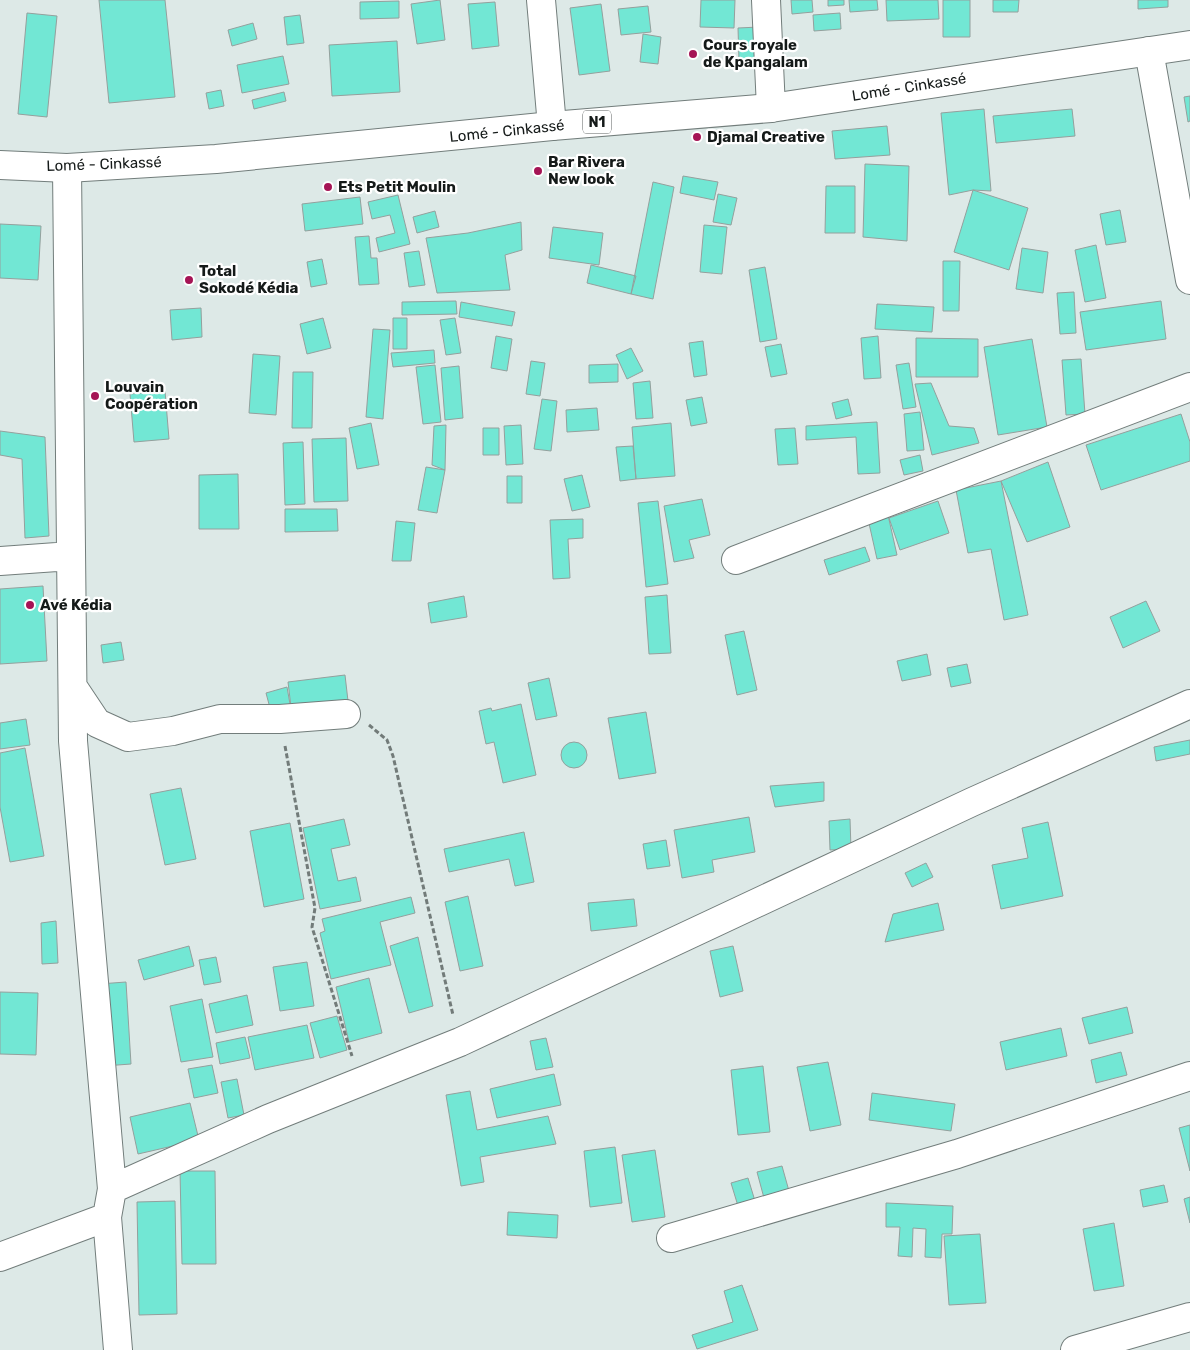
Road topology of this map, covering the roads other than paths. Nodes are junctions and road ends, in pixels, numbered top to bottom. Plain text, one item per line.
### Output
1 (541, 0) edge
2 (766, 0) edge
3 (1190, 45) edge
4 (1149, 50) junction
5 (771, 108) junction
6 (552, 126) junction
7 (0, 165) edge
8 (67, 168) junction
9 (1190, 280) edge
10 (1190, 387) edge
11 (71, 556) junction
12 (736, 560) dead end
13 (0, 561) edge
14 (73, 687) junction
15 (1190, 704) edge
16 (346, 714) road end
17 (1190, 1076) edge
18 (112, 1189) junction
19 (107, 1217) junction
20 (671, 1238) dead end
21 (0, 1257) edge
22 (1190, 1316) edge
23 (118, 1350) edge
24 (1075, 1350) edge

1 - 6 main road
2 - 5 main road
3 - 4 main road, Lomé - Cinkassé / N1
4 - 5 main road, Lomé - Cinkassé / N1
4 - 9 main road
5 - 6 main road, Lomé - Cinkassé / N1
6 - 8 main road, Lomé - Cinkassé / N1
7 - 8 main road, Lomé - Cinkassé / N1
8 - 11 main road
10 - 12 main road
11 - 13 main road
11 - 14 main road
14 - 16 main road
14 - 18 main road
15 - 18 main road
17 - 20 main road
18 - 19 main road
19 - 21 main road
19 - 23 main road
22 - 24 main road

